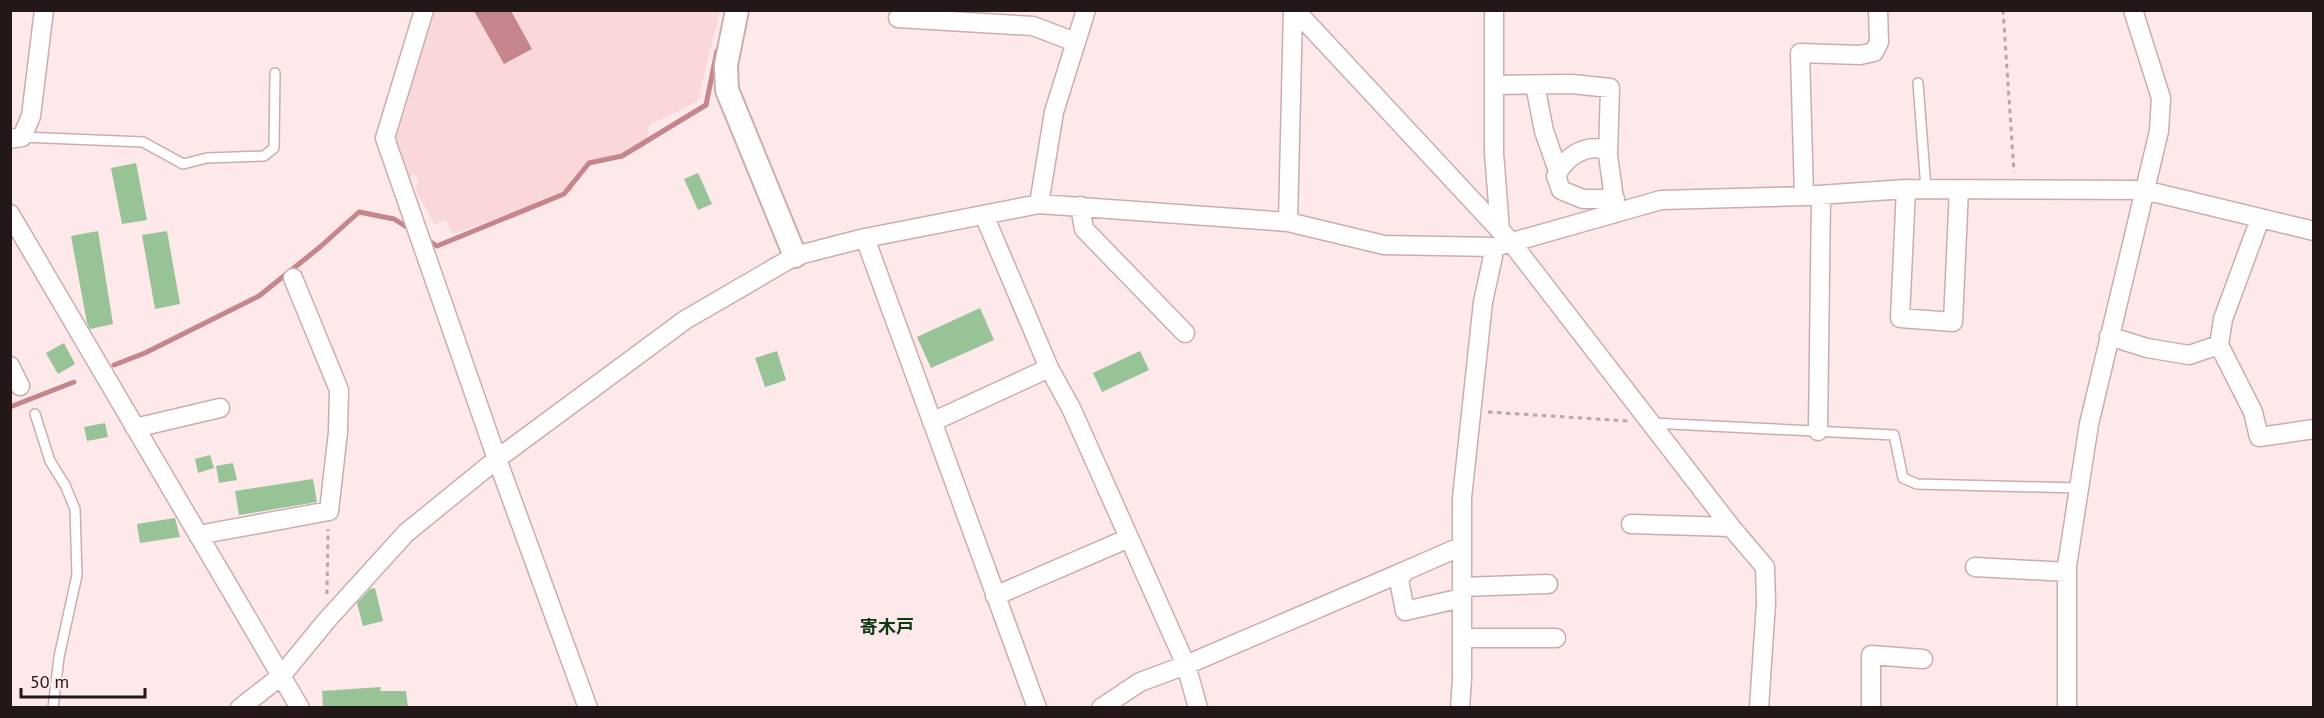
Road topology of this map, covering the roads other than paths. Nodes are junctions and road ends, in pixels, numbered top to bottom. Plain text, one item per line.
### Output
1 (44, 10) edge
2 (424, 10) edge
3 (736, 10) edge
4 (1086, 10) edge
5 (1294, 10) edge
6 (1494, 10) edge
7 (1878, 10) edge
8 (2133, 10) edge
9 (898, 18) dead end
10 (1075, 42) junction
11 (275, 73) dead end
12 (1918, 83) dead end
13 (1535, 84) junction
14 (1494, 85) junction
15 (16, 138) edge
16 (1608, 151) junction
17 (1558, 171) junction
18 (1906, 189) junction
19 (1926, 189) junction
20 (1959, 189) junction
21 (2144, 190) junction
22 (1813, 196) junction
23 (1040, 204) junction
24 (1080, 206) junction
25 (1616, 206) junction
26 (10, 214) edge
27 (984, 215) junction
28 (2260, 219) junction
29 (1288, 222) junction
30 (2313, 231) edge
31 (866, 238) junction
32 (1502, 240) junction
33 (795, 256) junction
34 (293, 278) dead end
35 (1185, 333) dead end
36 (2109, 336) junction
37 (2219, 345) junction
38 (10, 366) edge
39 (1049, 368) junction
40 (21, 386) dead end
41 (220, 408) dead end
42 (35, 414) dead end
43 (932, 422) junction
44 (1651, 423) junction
45 (135, 428) junction
46 (2313, 429) edge
47 (1818, 431) junction
48 (497, 459) junction
49 (2079, 488) junction
50 (1631, 525) dead end
51 (1731, 527) junction
52 (198, 536) junction
53 (1129, 538) junction
54 (1462, 546) junction
55 (1975, 567) dead end
56 (1405, 571) junction
57 (2067, 572) junction
58 (1548, 584) dead end
59 (1462, 593) junction
60 (995, 596) junction
61 (1462, 638) junction
62 (1556, 638) dead end
63 (1923, 659) dead end
64 (1186, 665) junction
65 (281, 676) junction
66 (53, 708) edge
67 (240, 708) edge
68 (300, 708) edge
69 (588, 708) edge
70 (1037, 708) edge
71 (1101, 708) edge
72 (1198, 708) edge
73 (1460, 708) edge
74 (1759, 708) edge
75 (1871, 708) edge
76 (2067, 708) edge

1 - 15 street
2 - 48 street
3 - 33 street
4 - 10 street
5 - 29 street
5 - 32 street
6 - 14 street
7 - 22 street
8 - 21 street
9 - 10 street
10 - 23 street
11 - 15 lane
12 - 19 lane
13 - 14 street
13 - 16 street
13 - 17 street
14 - 32 street
16 - 17 street
16 - 25 street
17 - 25 street
18 - 19 street
18 - 20 street
18 - 22 street
19 - 20 street
20 - 21 street
21 - 28 street
21 - 36 street
22 - 25 street
22 - 47 street
23 - 24 street
23 - 27 street
24 - 29 street
24 - 35 street
25 - 32 street
26 - 45 street
27 - 31 street
27 - 39 street
28 - 30 street
28 - 37 street
29 - 32 street
31 - 33 street
31 - 43 street
32 - 44 street
32 - 54 street
33 - 48 street
34 - 52 street
36 - 37 street
36 - 49 street
37 - 46 street
38 - 40 street
39 - 43 street
39 - 53 street
41 - 45 street
42 - 66 lane
43 - 60 street
44 - 47 lane
44 - 51 street
45 - 52 street
47 - 49 lane
48 - 65 street
48 - 69 street
49 - 57 street
50 - 51 street
51 - 74 street
52 - 65 street
53 - 60 street
53 - 64 street
54 - 56 street
54 - 59 street
55 - 57 street
56 - 59 street
56 - 64 street
57 - 76 street
58 - 59 street
59 - 61 street
60 - 70 street
61 - 62 street
61 - 73 street
63 - 75 street
64 - 71 street
64 - 72 street
65 - 67 street
65 - 68 street

